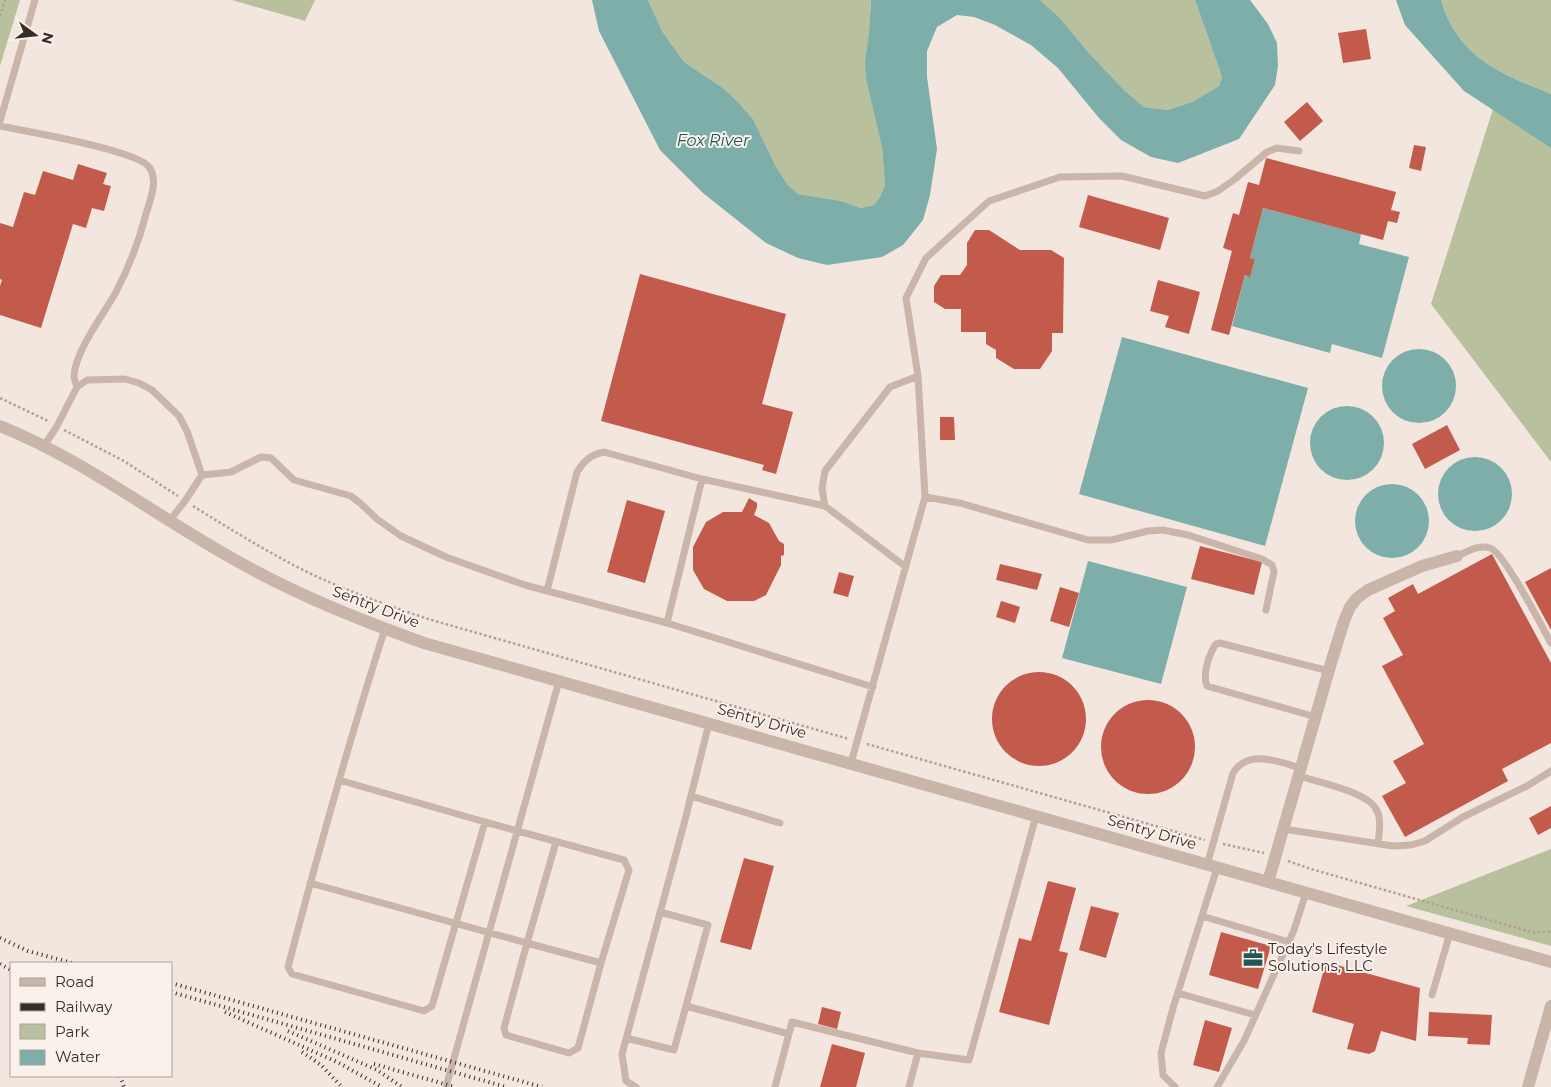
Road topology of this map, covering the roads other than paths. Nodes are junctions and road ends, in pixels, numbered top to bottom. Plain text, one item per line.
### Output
1 (35, 0) edge
2 (0, 121) edge
3 (0, 126) edge
4 (1299, 151) dead end
5 (918, 376) junction
6 (77, 387) junction
7 (0, 426) edge
8 (44, 446) junction
9 (202, 475) junction
10 (702, 479) junction
11 (926, 497) junction
12 (825, 506) junction
13 (170, 520) junction
14 (1457, 556) joint
15 (906, 568) junction
16 (547, 591) junction
17 (1266, 610) dead end
18 (667, 623) junction
19 (385, 629) junction
20 (1551, 643) edge
21 (1329, 671) junction
22 (560, 681) junction
23 (873, 687) junction
24 (1316, 717) junction
25 (709, 724) junction
26 (851, 763) junction
27 (1551, 771) edge
28 (1300, 772) junction
29 (339, 780) junction
30 (691, 796) junction
31 (1036, 816) junction
32 (485, 822) junction
33 (780, 823) dead end
34 (1284, 829) junction
35 (518, 831) junction
36 (556, 842) junction
37 (1378, 844) junction
38 (1212, 866) junction
39 (1268, 882) junction
40 (310, 883) junction
41 (1306, 892) junction
42 (660, 912) junction
43 (1202, 916) junction
44 (456, 924) junction
45 (489, 933) junction
46 (1450, 933) junction
47 (1289, 942) junction
48 (527, 943) junction
49 (1551, 962) edge
50 (601, 963) junction
51 (1178, 993) junction
52 (1432, 995) dead end
53 (686, 1006) junction
54 (1551, 1006) edge
55 (1256, 1015) junction
56 (789, 1034) junction
57 (626, 1038) junction
58 (918, 1052) junction
59 (446, 1087) edge
60 (636, 1087) edge
61 (775, 1087) edge
62 (909, 1087) edge
63 (1175, 1087) edge
64 (1217, 1087) edge
65 (1528, 1087) edge

1 - 2 lane
3 - 6 lane
4 - 5 lane
5 - 11 lane
5 - 12 lane
6 - 8 lane
6 - 9 lane
7 - 8 street, Sentry Drive
8 - 13 street, Sentry Drive
9 - 13 lane
9 - 16 lane
10 - 12 lane
10 - 16 lane
10 - 18 lane
11 - 15 lane
11 - 17 lane
12 - 15 lane
13 - 19 street, Sentry Drive
14 - 20 lane
14 - 21 street
15 - 23 lane
16 - 18 lane
18 - 23 lane
19 - 22 street, Sentry Drive
19 - 29 lane
21 - 24 street
21 - 24 lane
22 - 25 street, Sentry Drive
22 - 35 lane
23 - 26 lane
24 - 28 street
25 - 26 street, Sentry Drive
25 - 30 lane
26 - 31 street, Sentry Drive
27 - 37 lane
28 - 34 street
28 - 37 lane
28 - 38 lane
29 - 32 lane
29 - 40 lane
30 - 33 lane
30 - 42 lane
31 - 38 street, Sentry Drive
31 - 58 lane
32 - 35 lane
32 - 44 lane
34 - 37 lane
34 - 39 street
35 - 36 lane
35 - 45 lane
36 - 48 lane
36 - 50 lane
38 - 39 street, Sentry Drive
38 - 43 lane
39 - 41 street, Sentry Drive
40 - 44 lane
40 - 44 lane
41 - 46 street, Sentry Drive
41 - 47 lane
42 - 53 lane
42 - 57 lane
43 - 47 lane
43 - 51 lane
44 - 45 lane
45 - 48 lane
45 - 59 lane
46 - 49 street, Sentry Drive
46 - 52 lane
47 - 55 lane
48 - 50 lane
48 - 50 lane
51 - 55 lane
51 - 63 lane
53 - 56 lane
53 - 57 lane
54 - 65 street
55 - 64 lane
56 - 58 lane
56 - 61 lane
57 - 60 lane
58 - 62 lane

